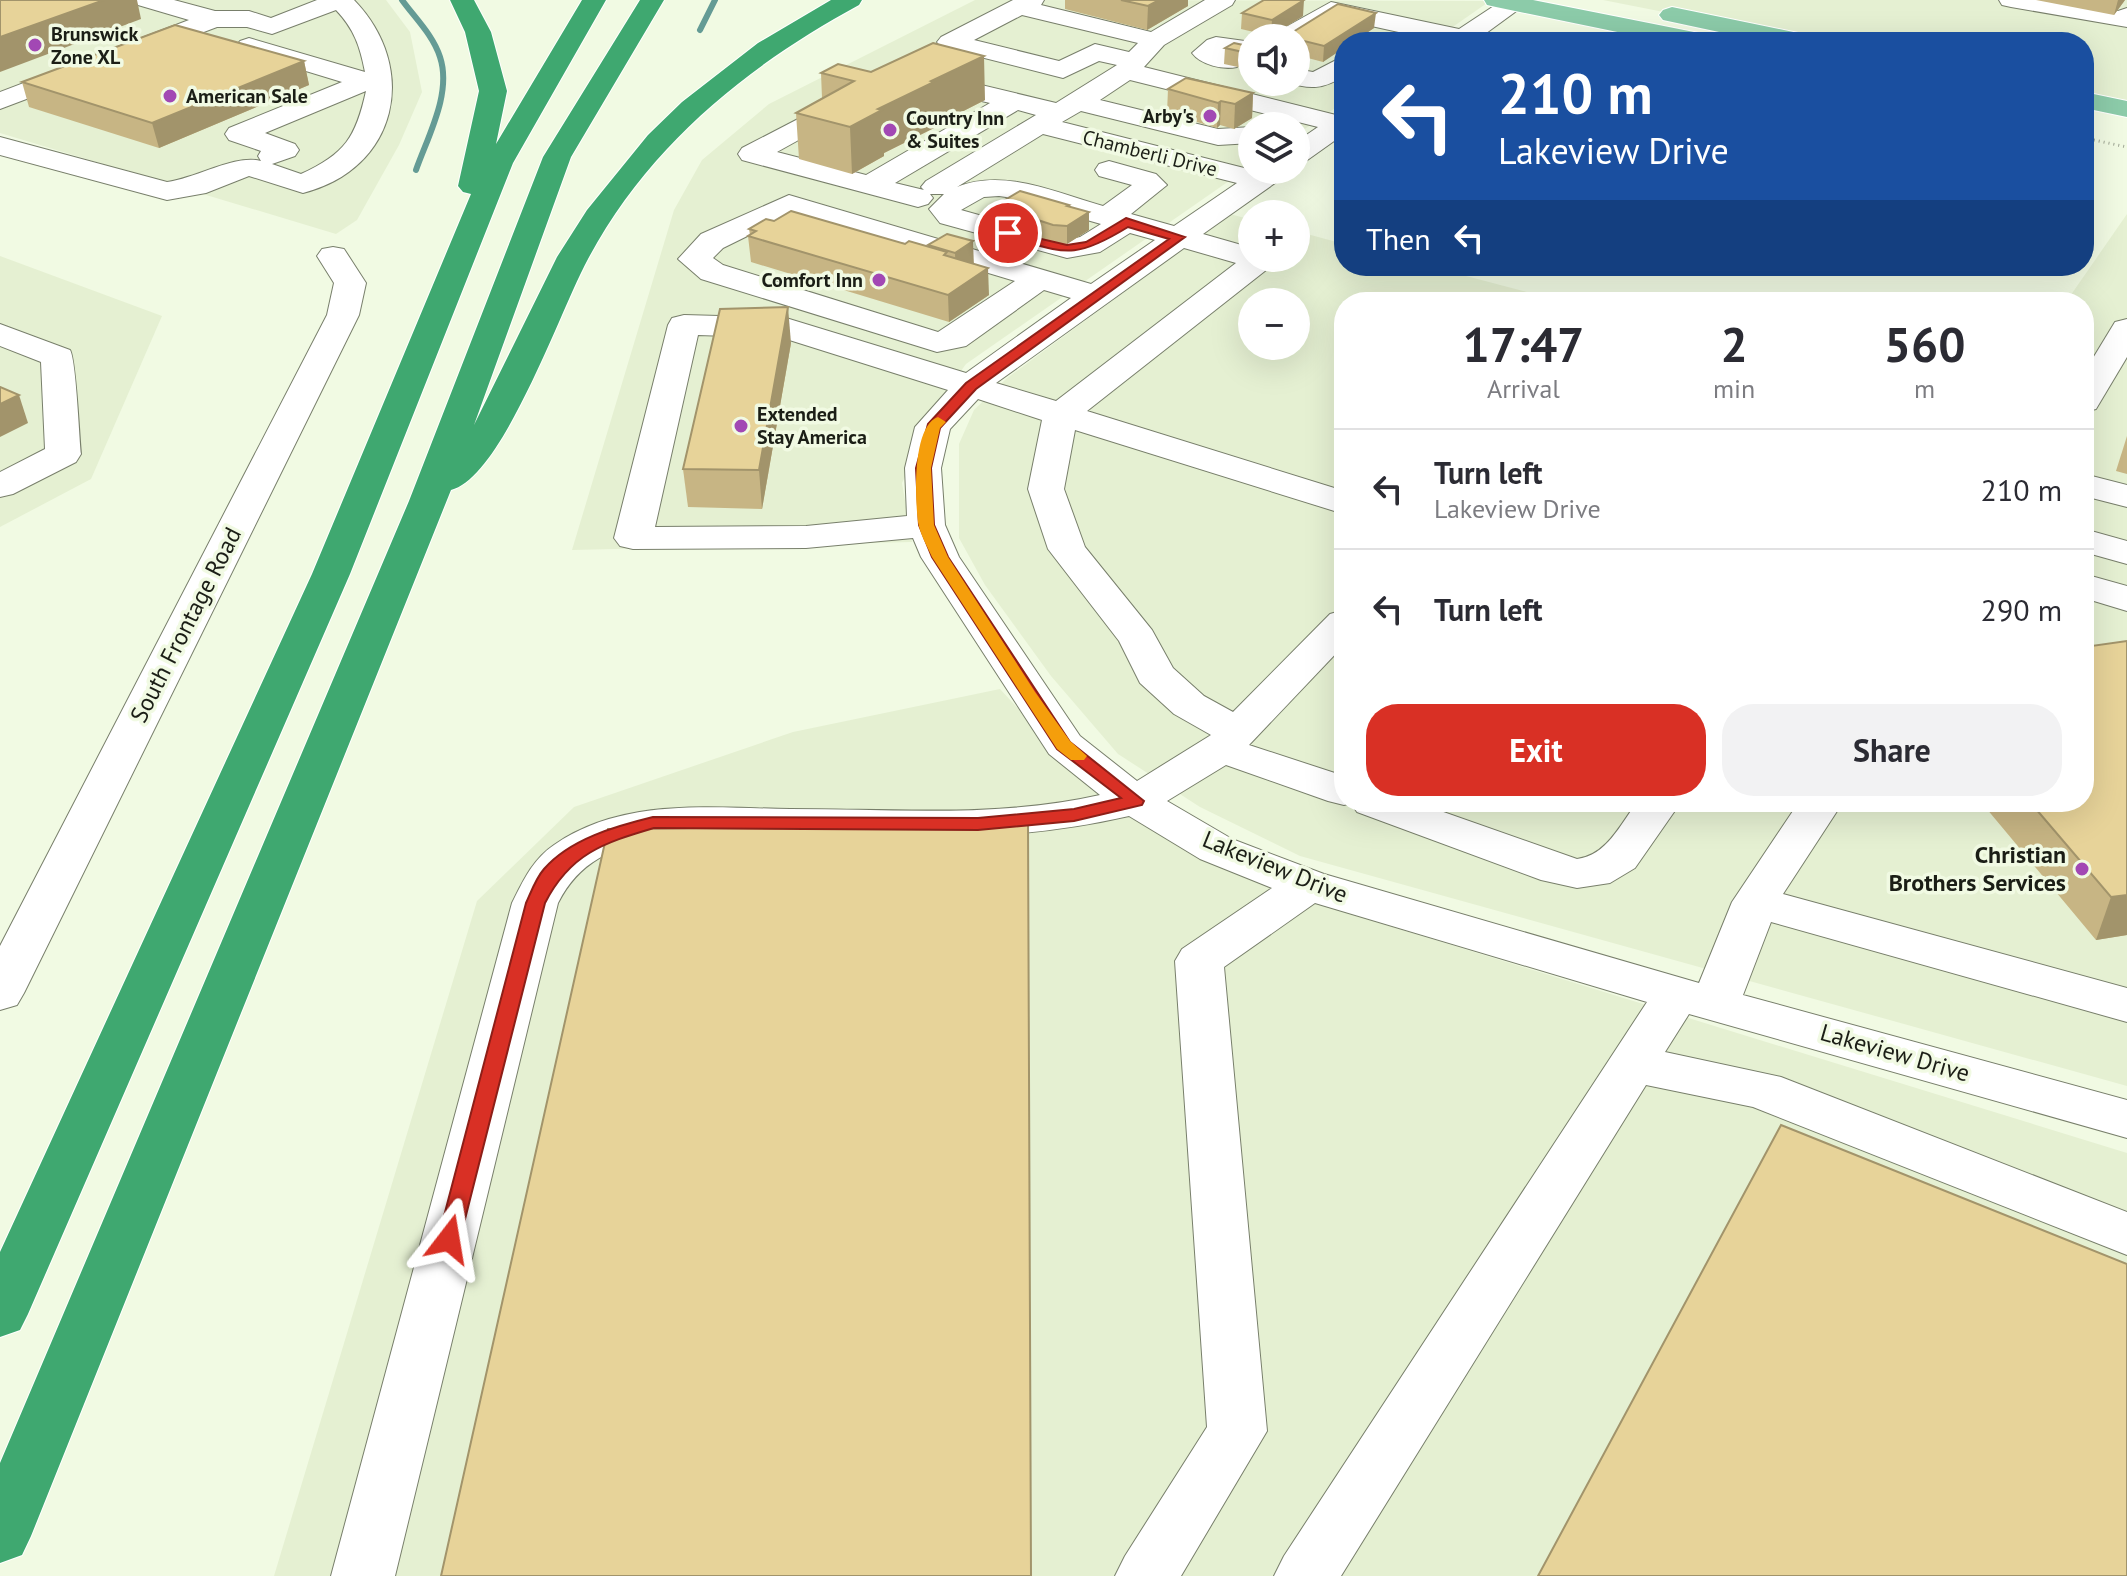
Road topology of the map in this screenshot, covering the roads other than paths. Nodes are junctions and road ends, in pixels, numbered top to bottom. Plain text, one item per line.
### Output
1 (340, 0) edge
2 (462, 0) edge
3 (594, 0) edge
4 (652, 0) edge
5 (850, 0) edge
6 (1220, 0) edge
7 (1599, 0) edge
8 (2011, 0) edge
9 (153, 1) edge
10 (1505, 2) edge
11 (1025, 3) edge
12 (2127, 16) edge
13 (214, 19) junction
14 (1403, 25) junction
15 (272, 26) junction
16 (1389, 32) edge
17 (1430, 32) edge
18 (1469, 32) edge
19 (1654, 32) edge
20 (1754, 32) edge
21 (1310, 33) edge
22 (1155, 40) junction
23 (1238, 48) edge
24 (1228, 61) edge
25 (1310, 63) edge
26 (1131, 66) junction
27 (1334, 68) edge
28 (899, 73) edge
29 (1158, 78) junction
30 (374, 82) junction
31 (872, 88) edge
32 (0, 101) edge
33 (1014, 101) junction
34 (2094, 102) edge
35 (2127, 109) edge
36 (1109, 110) junction
37 (1295, 110) junction
38 (1292, 112) edge
39 (1059, 113) junction
40 (1334, 120) edge
41 (2094, 121) edge
42 (1334, 128) edge
43 (2127, 128) edge
44 (1238, 136) edge
45 (1310, 145) edge
46 (0, 146) edge
47 (1140, 150) junction
48 (248, 166) junction
49 (1238, 169) edge
50 (1109, 170) junction
51 (1254, 184) edge
52 (871, 185) junction
53 (918, 198) junction
54 (1057, 202) junction
55 (1116, 220) junction
56 (868, 228) junction
57 (1178, 237) junction
58 (1238, 254) edge
59 (333, 256) dead end
60 (1244, 272) edge
61 (1039, 279) junction
62 (1096, 295) junction
63 (2127, 329) edge
64 (0, 334) edge
65 (971, 386) junction
66 (2102, 392) edge
67 (1061, 414) junction
68 (0, 486) edge
69 (2094, 488) edge
70 (2127, 496) edge
71 (1334, 500) edge
72 (428, 501) junction
73 (926, 525) junction
74 (2094, 543) edge
75 (2127, 553) edge
76 (331, 574) junction
77 (2094, 589) edge
78 (2127, 599) edge
79 (1334, 632) edge
80 (1229, 741) junction
81 (1334, 787) edge
82 (1135, 801) junction
83 (1400, 812) edge
84 (1652, 812) edge
85 (1814, 812) edge
86 (1308, 885) junction
87 (1755, 902) junction
88 (0, 993) edge
89 (1696, 999) junction
90 (2127, 1005) edge
91 (1633, 1064) junction
92 (2127, 1119) edge
93 (2127, 1234) edge
94 (0, 1314) edge
95 (0, 1536) edge
96 (363, 1576) edge
97 (1147, 1576) edge
98 (1306, 1576) edge

1 - 15 street
1 - 30 street
2 - 76 highway
3 - 76 highway
4 - 72 highway
5 - 72 highway
6 - 22 street
7 - 20 main road
8 - 12 street
9 - 13 street
10 - 18 street
10 - 19 main road
11 - 22 street
11 - 26 street
13 - 15 street
13 - 32 street
14 - 16 street
14 - 17 street
14 - 21 street
15 - 30 street
22 - 26 street
23 - 24 street
25 - 27 street
26 - 29 street
26 - 39 street
28 - 33 street
29 - 36 street
29 - 37 street
30 - 48 street
30 - 48 street
31 - 52 street
33 - 39 street
33 - 52 street
34 - 35 main road
36 - 39 street
36 - 44 street
37 - 38 street
37 - 40 street
39 - 47 street, Chamberli Drive
39 - 53 street
41 - 43 main road
42 - 45 street
46 - 48 street
47 - 49 street, Chamberli Drive
47 - 50 street
50 - 54 street
50 - 55 street
51 - 57 street, Lakeview Drive
52 - 53 street
53 - 56 street
54 - 55 street
54 - 55 street
55 - 57 street
56 - 61 street
56 - 61 street
57 - 58 street
57 - 62 street, Lakeview Drive
59 - 88 street, South Frontage Road
60 - 67 street
61 - 62 street
62 - 65 street, Lakeview Drive
63 - 66 street
64 - 68 street
65 - 67 street
65 - 73 street, Lakeview Drive
65 - 73 street
67 - 71 street
67 - 80 street
69 - 70 street
72 - 95 highway
73 - 82 street, Lakeview Drive
74 - 75 street
76 - 94 highway
77 - 78 street
79 - 80 street
80 - 81 street
80 - 82 street
82 - 86 street, Lakeview Drive
82 - 96 street
83 - 84 street
85 - 87 street
86 - 89 street, Lakeview Drive
86 - 97 street
87 - 89 street
87 - 90 street
89 - 91 street
89 - 92 street, Lakeview Drive
91 - 93 street
91 - 98 street

